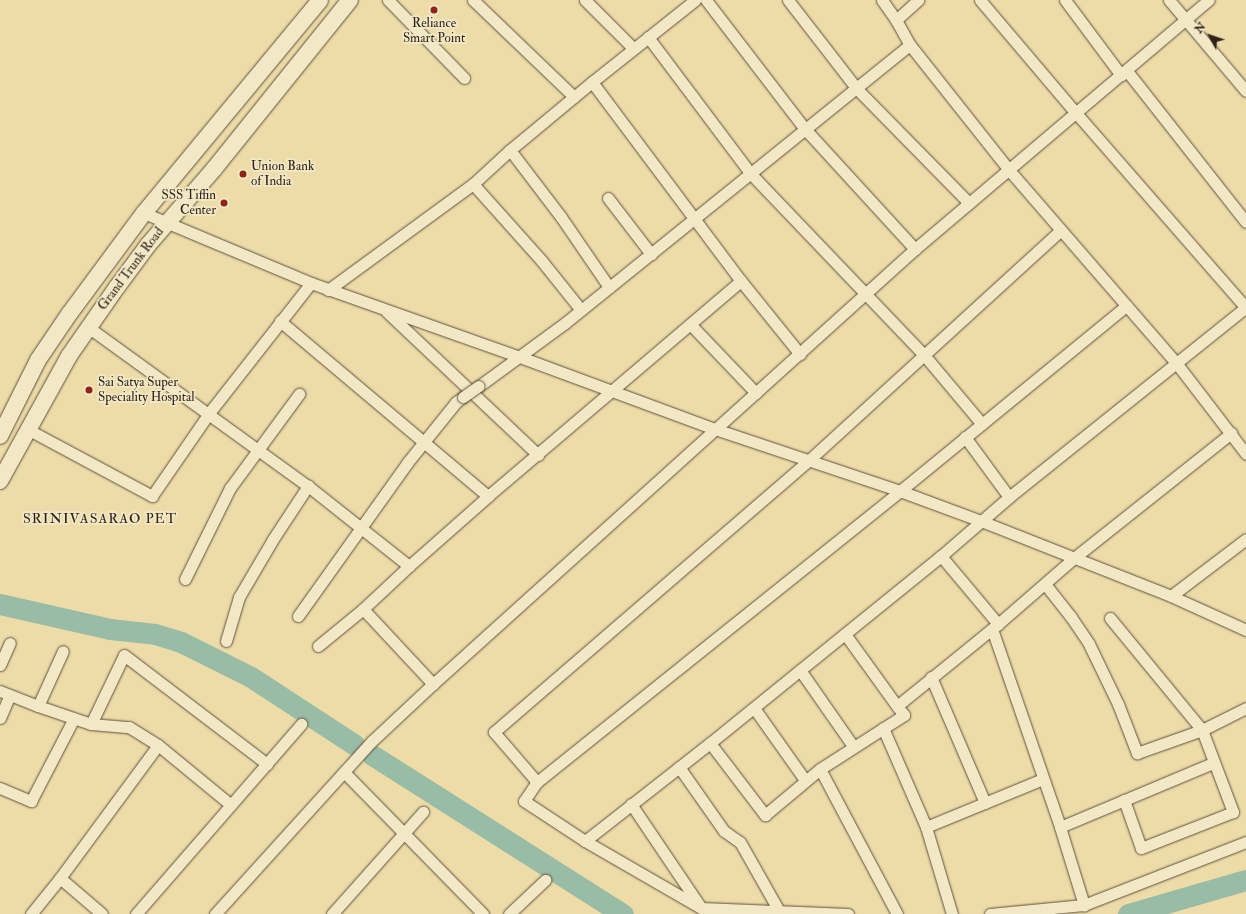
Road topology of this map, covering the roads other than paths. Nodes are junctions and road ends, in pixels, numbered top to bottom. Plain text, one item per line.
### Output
1 (320, 0) edge
2 (349, 0) edge
3 (388, 0) edge
4 (473, 0) edge
5 (585, 0) edge
6 (695, 0) edge
7 (706, 0) edge
8 (788, 0) edge
9 (882, 0) edge
10 (918, 0) edge
11 (980, 0) edge
12 (1066, 0) edge
13 (1169, 0) edge
14 (1209, 0) edge
15 (896, 20) junction
16 (1185, 21) junction
17 (648, 37) junction
18 (910, 45) junction
19 (633, 48) junction
20 (1124, 73) junction
21 (464, 78) dead end
22 (592, 82) junction
23 (857, 89) junction
24 (1246, 91) edge
25 (574, 97) junction
26 (1076, 113) junction
27 (805, 129) junction
28 (510, 150) junction
29 (1009, 170) junction
30 (750, 174) junction
31 (473, 184) junction
32 (608, 198) dead end
33 (969, 203) junction
34 (144, 213) junction
35 (695, 218) junction
36 (1246, 222) edge
37 (167, 223) junction
38 (1061, 230) junction
39 (915, 249) junction
40 (651, 254) junction
41 (741, 282) junction
42 (311, 283) junction
43 (609, 287) junction
44 (328, 290) junction
45 (866, 294) junction
46 (1126, 306) junction
47 (1246, 308) edge
48 (385, 309) junction
49 (581, 310) junction
50 (280, 321) junction
51 (691, 325) junction
52 (88, 327) junction
53 (800, 354) junction
54 (924, 355) junction
55 (520, 357) junction
56 (1177, 364) junction
57 (613, 392) junction
58 (756, 393) junction
59 (299, 394) dead end
60 (209, 413) junction
61 (982, 424) junction
62 (715, 429) junction
63 (29, 430) junction
64 (1231, 433) junction
65 (0, 436) edge
66 (965, 437) junction
67 (424, 441) junction
68 (258, 450) junction
69 (1246, 454) edge
70 (538, 455) junction
71 (809, 460) junction
72 (0, 481) edge
73 (308, 486) junction
74 (900, 491) junction
75 (488, 496) junction
76 (1009, 497) junction
77 (981, 521) junction
78 (362, 527) junction
79 (1246, 539) edge
80 (941, 556) junction
81 (1074, 558) junction
82 (408, 566) junction
83 (185, 579) dead end
84 (1045, 584) junction
85 (1171, 596) junction
86 (363, 609) junction
87 (298, 616) dead end
88 (1110, 618) dead end
89 (995, 626) junction
90 (1246, 630) edge
91 (845, 634) junction
92 (226, 641) dead end
93 (10, 643) dead end
94 (318, 646) dead end
95 (63, 651) dead end
96 (0, 665) edge
97 (800, 670) junction
98 (931, 677) junction
99 (433, 684) junction
100 (5, 693) edge
101 (38, 706) junction
102 (898, 706) junction
103 (754, 708) junction
104 (1246, 708) edge
105 (0, 718) edge
106 (74, 718) junction
107 (92, 724) junction
108 (301, 724) dead end
109 (883, 728) junction
110 (1202, 730) junction
111 (710, 743) junction
112 (158, 745) junction
113 (854, 746) junction
114 (1213, 762) junction
115 (267, 764) junction
116 (679, 767) junction
117 (820, 769) junction
118 (344, 772) junction
119 (1043, 778) junction
120 (805, 780) junction
121 (537, 782) junction
122 (0, 788) edge
123 (1124, 800) junction
124 (985, 803) junction
125 (632, 804) junction
126 (231, 805) junction
127 (424, 812) dead end
128 (1060, 826) junction
129 (926, 828) junction
130 (404, 834) junction
131 (585, 841) junction
132 (1246, 842) edge
133 (60, 878) junction
134 (545, 880) dead end
135 (1084, 905) junction
136 (701, 908) junction
137 (779, 911) junction
138 (30, 914) edge
139 (102, 914) edge
140 (136, 914) edge
141 (215, 914) edge
142 (332, 914) edge
143 (483, 914) edge
144 (509, 914) edge
145 (848, 914) edge
146 (896, 914) edge
147 (952, 914) edge
148 (990, 914) edge

1 - 34 main road, Grand Trunk Road
2 - 37 main road, Grand Trunk Road
3 - 21 street
4 - 25 street
5 - 19 street
6 - 17 street
7 - 27 street
8 - 23 street
9 - 15 street
10 - 15 street
11 - 26 street
12 - 20 street
13 - 16 street
14 - 16 street
15 - 18 street
16 - 20 street
16 - 24 street
17 - 19 street
17 - 30 street
18 - 23 street
18 - 29 street
19 - 22 street
20 - 26 street
20 - 36 street
22 - 25 street
22 - 35 street
23 - 27 street
23 - 33 street
25 - 28 street
26 - 29 street
26 - 47 street
27 - 30 street
27 - 39 street
28 - 31 street
28 - 43 street
29 - 33 street
29 - 38 street
30 - 35 street
30 - 45 street
31 - 44 street
31 - 49 street
32 - 40 street
33 - 39 street
34 - 37 street
34 - 65 main road, Grand Trunk Road
35 - 40 street
35 - 41 street
37 - 42 street
37 - 52 main road, Grand Trunk Road
38 - 46 street
38 - 54 street
39 - 45 street
40 - 43 street
41 - 51 street
41 - 53 street
42 - 44 street
42 - 50 street
43 - 49 street
44 - 48 street
45 - 53 street
45 - 54 street
46 - 56 street
46 - 61 street
47 - 56 street
48 - 55 street
48 - 70 street
49 - 55 street
50 - 60 street
50 - 67 street
51 - 57 street
51 - 58 street
52 - 60 street
52 - 63 main road, Grand Trunk Road
53 - 58 street
54 - 61 street
54 - 71 street
55 - 57 street
55 - 67 street, bridge
56 - 64 street
56 - 76 street
57 - 62 street
57 - 70 street
58 - 62 street
59 - 68 street
60 - 63 street
60 - 68 street
61 - 66 street
62 - 71 street
62 - 99 street
63 - 72 main road, Grand Trunk Road
64 - 69 street
64 - 81 street
66 - 74 street
66 - 76 street
67 - 75 street
67 - 78 street
68 - 73 street
68 - 83 street
70 - 75 street
71 - 74 street
71 - 121 street
73 - 78 street
73 - 92 street
74 - 77 street
74 - 121 street
75 - 82 street
76 - 77 street
77 - 80 street
77 - 81 street
78 - 82 street
78 - 87 street
79 - 85 street
80 - 89 street
80 - 91 street
81 - 84 street
81 - 85 street
82 - 86 street
84 - 89 street
84 - 110 street
85 - 90 street
86 - 94 street
86 - 99 street
88 - 110 street
89 - 98 street
89 - 119 street
91 - 97 street
91 - 102 street
93 - 96 street
95 - 101 street
97 - 103 street
97 - 113 street
98 - 102 street
98 - 124 street
99 - 118 street
100 - 101 street
100 - 105 street
101 - 106 street
102 - 109 street
103 - 111 street
103 - 120 street
104 - 110 street
106 - 107 street
106 - 122 street
107 - 112 street
107 - 115 street
108 - 115 street
109 - 113 street
109 - 129 street
110 - 114 street
111 - 116 street
111 - 120 street
112 - 126 street
112 - 133 street
113 - 117 street
114 - 123 street
114 - 123 street
115 - 126 street
116 - 125 street
116 - 137 street
117 - 120 street
117 - 146 street
118 - 130 street
118 - 141 street
119 - 124 street
119 - 128 street
121 - 131 street
123 - 128 street
124 - 129 street
125 - 131 street
125 - 136 street
126 - 140 street
127 - 130 street
128 - 135 street
129 - 147 street
130 - 142 street
130 - 143 street
131 - 136 street
132 - 135 street
133 - 138 street
133 - 139 street
134 - 144 street
135 - 148 street
136 - 137 street
137 - 145 street

